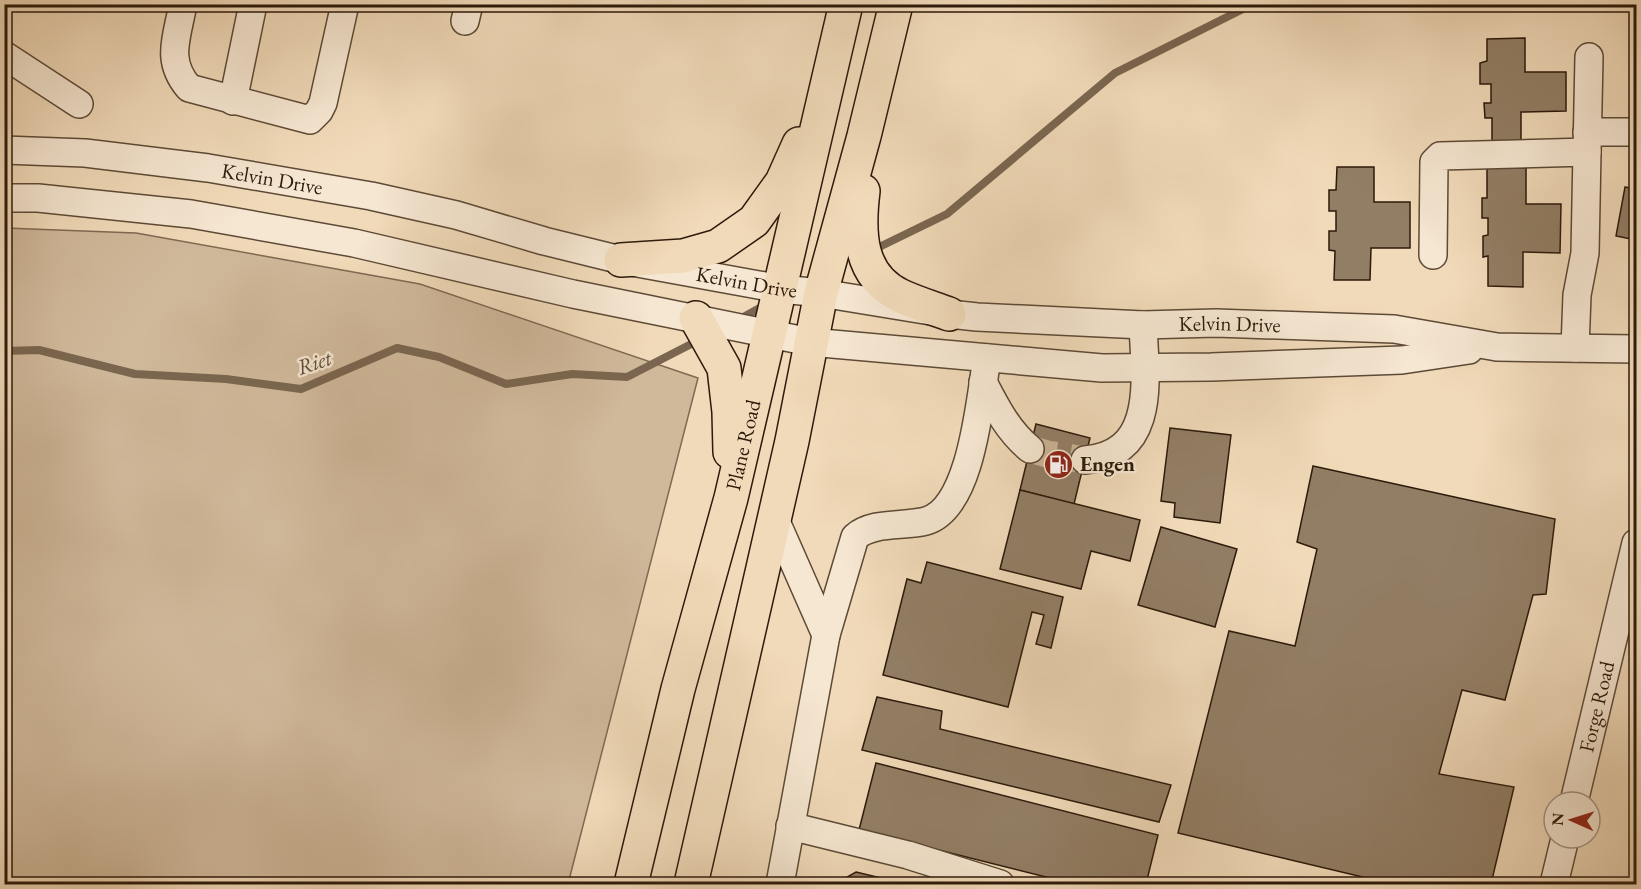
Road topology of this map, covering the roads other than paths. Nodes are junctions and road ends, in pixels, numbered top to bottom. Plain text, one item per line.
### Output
1 (183, 4) edge
2 (253, 4) edge
3 (345, 4) edge
4 (846, 4) edge
5 (896, 4) edge
6 (4, 55) edge
7 (1589, 57) dead end
8 (828, 80) junction
9 (233, 101) junction
10 (79, 104) dead end
11 (1636, 132) edge
12 (864, 136) junction
13 (1587, 142) junction
14 (4, 150) edge
15 (4, 198) edge
16 (1432, 255) dead end
17 (621, 260) junction
18 (781, 289) junction
19 (821, 293) junction
20 (949, 314) junction
21 (696, 318) junction
22 (1143, 325) junction
23 (768, 334) junction
24 (810, 342) junction
25 (1497, 347) junction
26 (1575, 348) junction
27 (1636, 349) edge
28 (1144, 367) junction
29 (985, 370) junction
30 (1030, 449) tunnel mouth
31 (1085, 460) tunnel mouth
32 (731, 498) junction
33 (774, 517) junction
34 (1636, 543) edge
35 (826, 634) junction
36 (1577, 790) edge
37 (790, 826) junction
38 (1562, 850) edge
39 (631, 885) edge
40 (691, 885) edge
41 (780, 885) edge
42 (1000, 885) edge
43 (1554, 885) edge

1 - 9 street
2 - 9 street
3 - 9 street
4 - 8 main road, Plane Road
5 - 12 main road
6 - 10 street
7 - 13 street
8 - 17 main road
8 - 18 main road, Plane Road
11 - 13 street
12 - 19 main road
12 - 20 main road
13 - 16 street
13 - 26 street
14 - 17 street, Kelvin Drive
15 - 21 street, Kelvin Drive
17 - 18 street, Kelvin Drive
18 - 19 street, Kelvin Drive
18 - 23 main road, Plane Road
19 - 20 street, Kelvin Drive
19 - 24 main road
20 - 22 street, Kelvin Drive
21 - 23 street, Kelvin Drive
21 - 32 main road
22 - 25 street, Kelvin Drive
22 - 28 street
23 - 24 street, Kelvin Drive
23 - 32 main road, Plane Road
24 - 29 street, Kelvin Drive
24 - 33 main road
25 - 26 street, Kelvin Drive
25 - 28 street, Kelvin Drive
26 - 27 street, Kelvin Drive
28 - 29 street, Kelvin Drive
28 - 31 street
29 - 30 street
29 - 35 street
32 - 39 main road, Plane Road
33 - 35 street
33 - 40 main road
34 - 36 street, Forge Road
35 - 37 street
37 - 41 street
37 - 42 street
38 - 43 street

